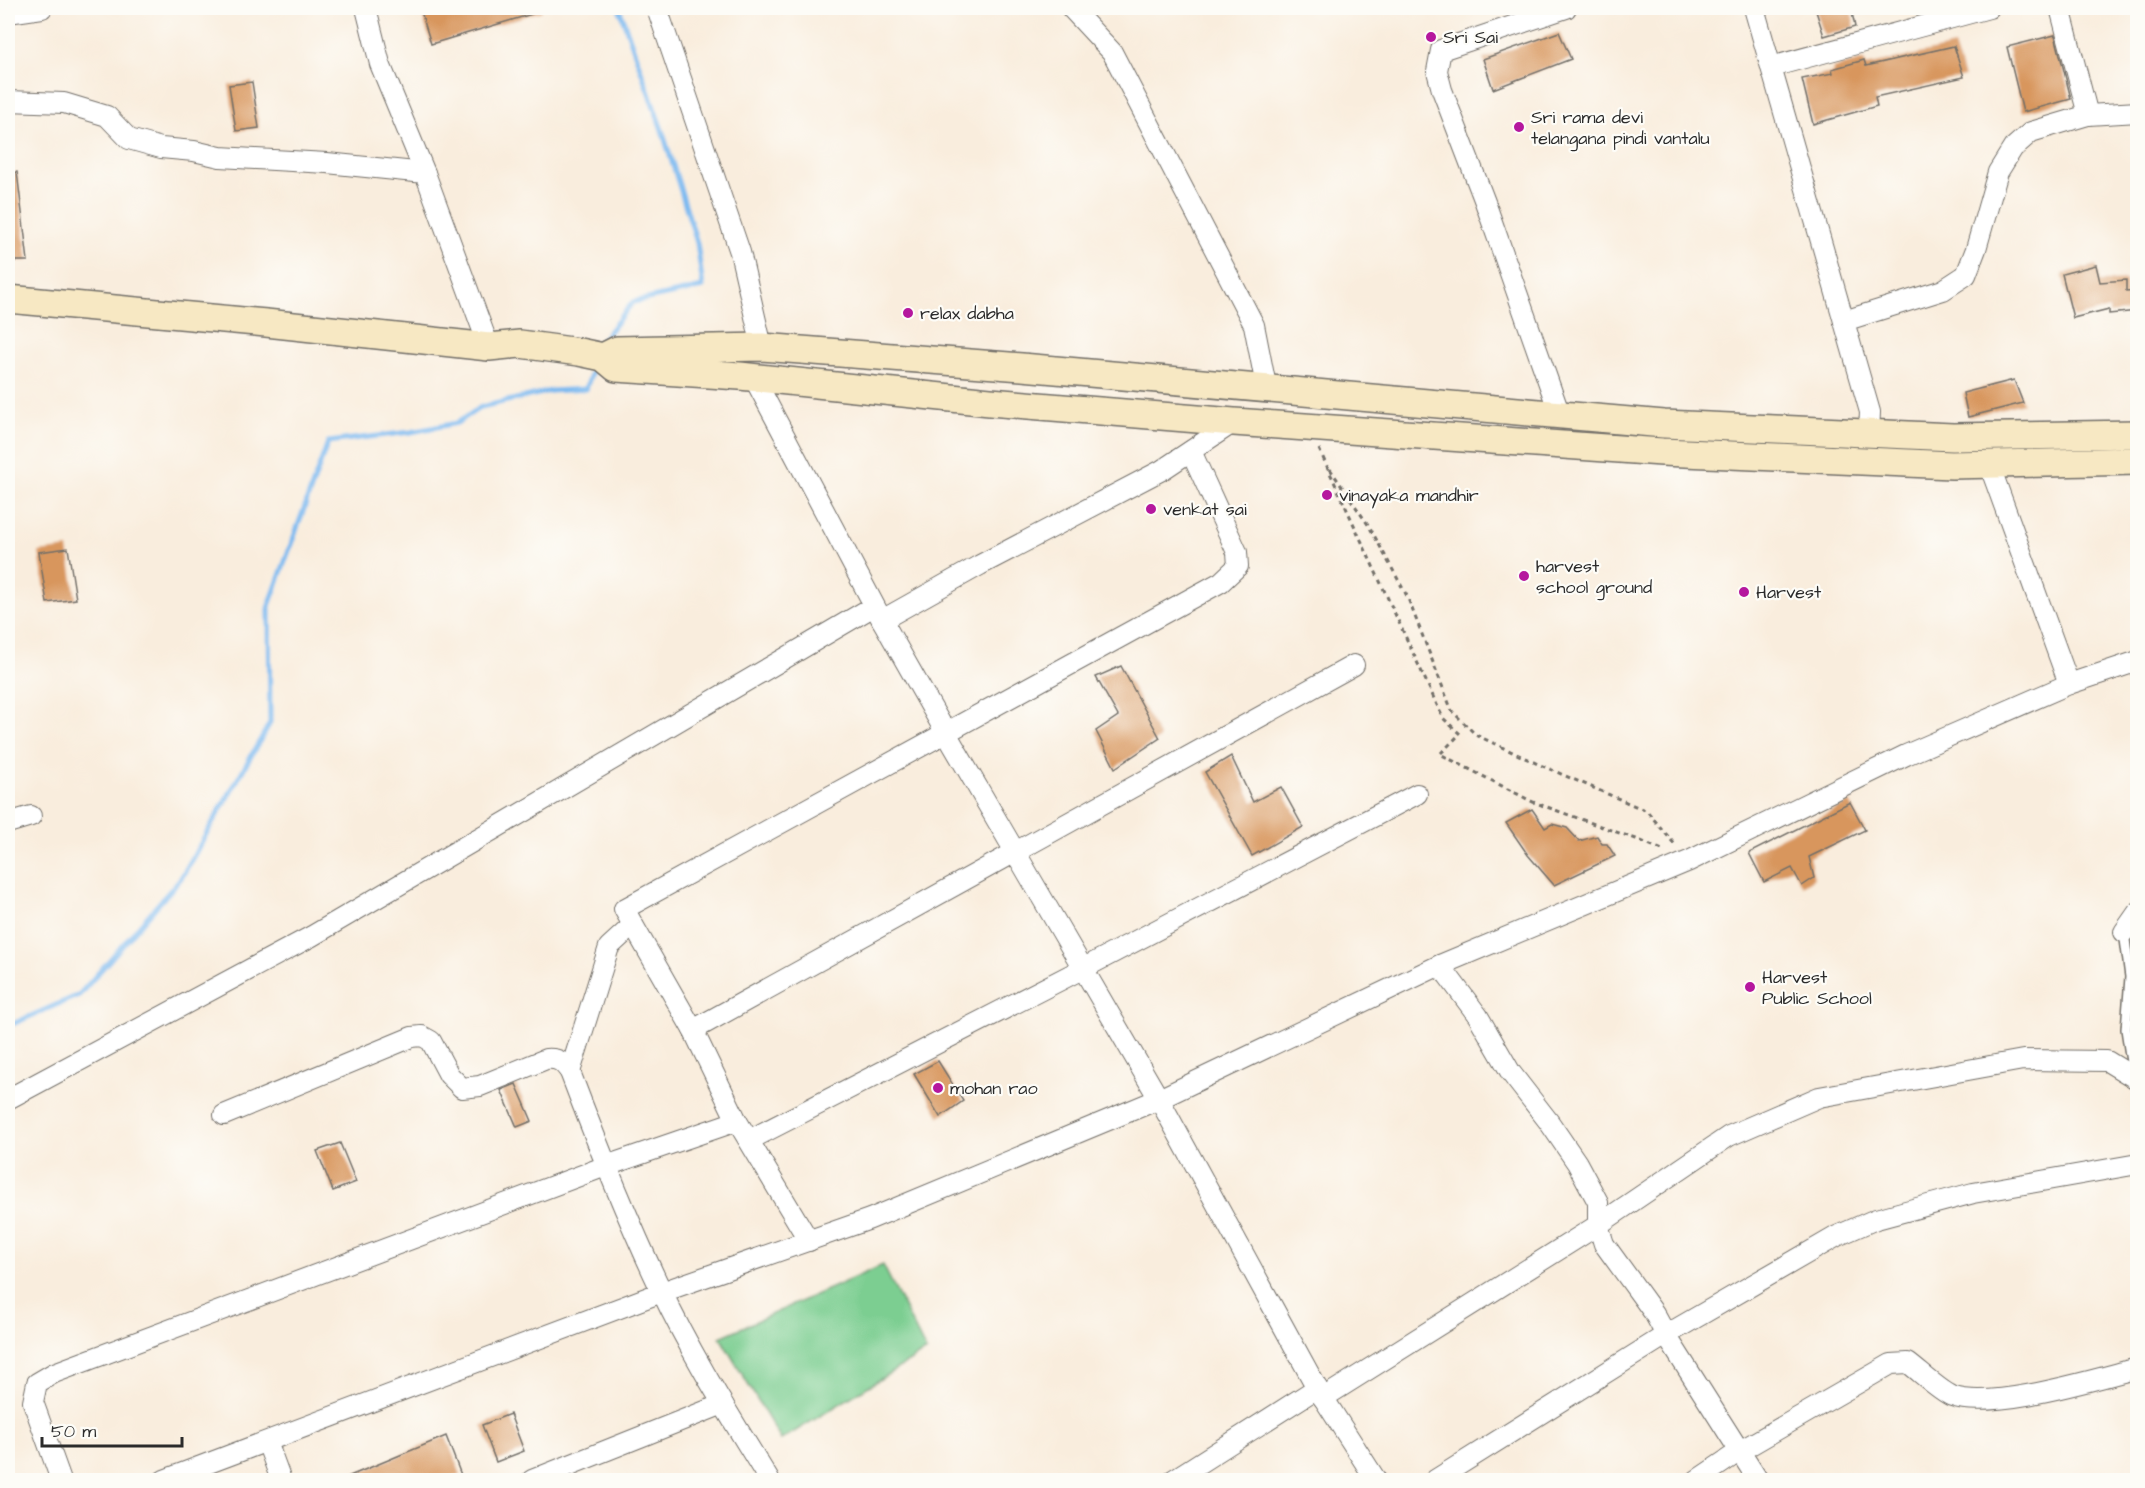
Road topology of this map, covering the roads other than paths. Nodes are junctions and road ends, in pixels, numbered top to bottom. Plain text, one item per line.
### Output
1 (42, 8) edge
2 (366, 8) edge
3 (657, 8) edge
4 (1071, 8) edge
5 (1566, 8) edge
6 (1754, 8) edge
7 (1989, 8) edge
8 (2060, 8) edge
9 (8, 13) edge
10 (1771, 68) junction
11 (8, 102) edge
12 (2138, 112) edge
13 (2088, 115) junction
14 (425, 173) junction
15 (8, 299) edge
16 (1844, 321) junction
17 (489, 347) junction
18 (762, 347) junction
19 (603, 357) junction
20 (754, 378) junction
21 (1267, 391) junction
22 (1560, 415) junction
23 (1234, 422) junction
24 (1869, 433) junction
25 (2138, 434) edge
26 (1191, 451) junction
27 (2138, 460) edge
28 (1989, 464) junction
29 (878, 613) junction
30 (2138, 661) edge
31 (1354, 665) dead end
32 (2069, 684) junction
33 (945, 733) junction
34 (1417, 794) dead end
35 (31, 816) dead end
36 (8, 823) edge
37 (1015, 851) junction
38 (2138, 912) edge
39 (633, 925) junction
40 (2124, 932) joint
41 (1440, 964) junction
42 (1082, 969) junction
43 (693, 1030) junction
44 (570, 1072) junction
45 (2136, 1078) edge
46 (8, 1099) edge
47 (1159, 1099) junction
48 (224, 1115) dead end
49 (737, 1121) junction
50 (749, 1140) junction
51 (2138, 1164) edge
52 (606, 1166) junction
53 (1598, 1225) junction
54 (809, 1240) junction
55 (662, 1292) junction
56 (1666, 1335) junction
57 (2138, 1368) edge
58 (1320, 1393) junction
59 (723, 1404) junction
60 (267, 1442) junction
61 (1740, 1451) junction
62 (61, 1480) edge
63 (164, 1480) edge
64 (281, 1480) edge
65 (532, 1480) edge
66 (769, 1480) edge
67 (1173, 1480) edge
68 (1376, 1480) edge
69 (1435, 1480) edge
70 (1697, 1480) edge
71 (1758, 1480) edge

1 - 9 street
2 - 14 street
3 - 18 street
4 - 21 street
5 - 22 street
6 - 10 street
7 - 10 street
8 - 13 street
10 - 16 street
11 - 14 street
12 - 13 street
13 - 16 street
14 - 17 street
15 - 17 street
16 - 24 street
17 - 19 street
18 - 19 street
18 - 21 street
19 - 20 street
20 - 23 street
20 - 29 street
21 - 22 street
22 - 24 street
23 - 26 street
23 - 28 street
24 - 25 street
26 - 29 street
26 - 33 street
27 - 28 street
28 - 32 street
29 - 33 street
29 - 46 street
30 - 32 street
31 - 37 street
32 - 41 street
33 - 37 street
33 - 39 street
34 - 42 street
35 - 36 street
37 - 42 street
37 - 43 street
38 - 40 street
39 - 43 street
39 - 44 street
40 - 45 lane
41 - 47 street
41 - 53 street
42 - 47 street
42 - 50 street
43 - 49 street
44 - 48 street
44 - 52 street
45 - 53 street
47 - 54 street
47 - 58 street
49 - 50 street
49 - 52 street
50 - 54 street
51 - 56 street
52 - 55 street
52 - 62 street
53 - 56 street
53 - 58 street
54 - 55 street
55 - 59 street
55 - 60 street
56 - 61 street
56 - 69 street
57 - 61 street
58 - 67 street
58 - 68 street
59 - 65 street
59 - 66 street
60 - 63 street
60 - 64 street
61 - 70 street
61 - 71 street

